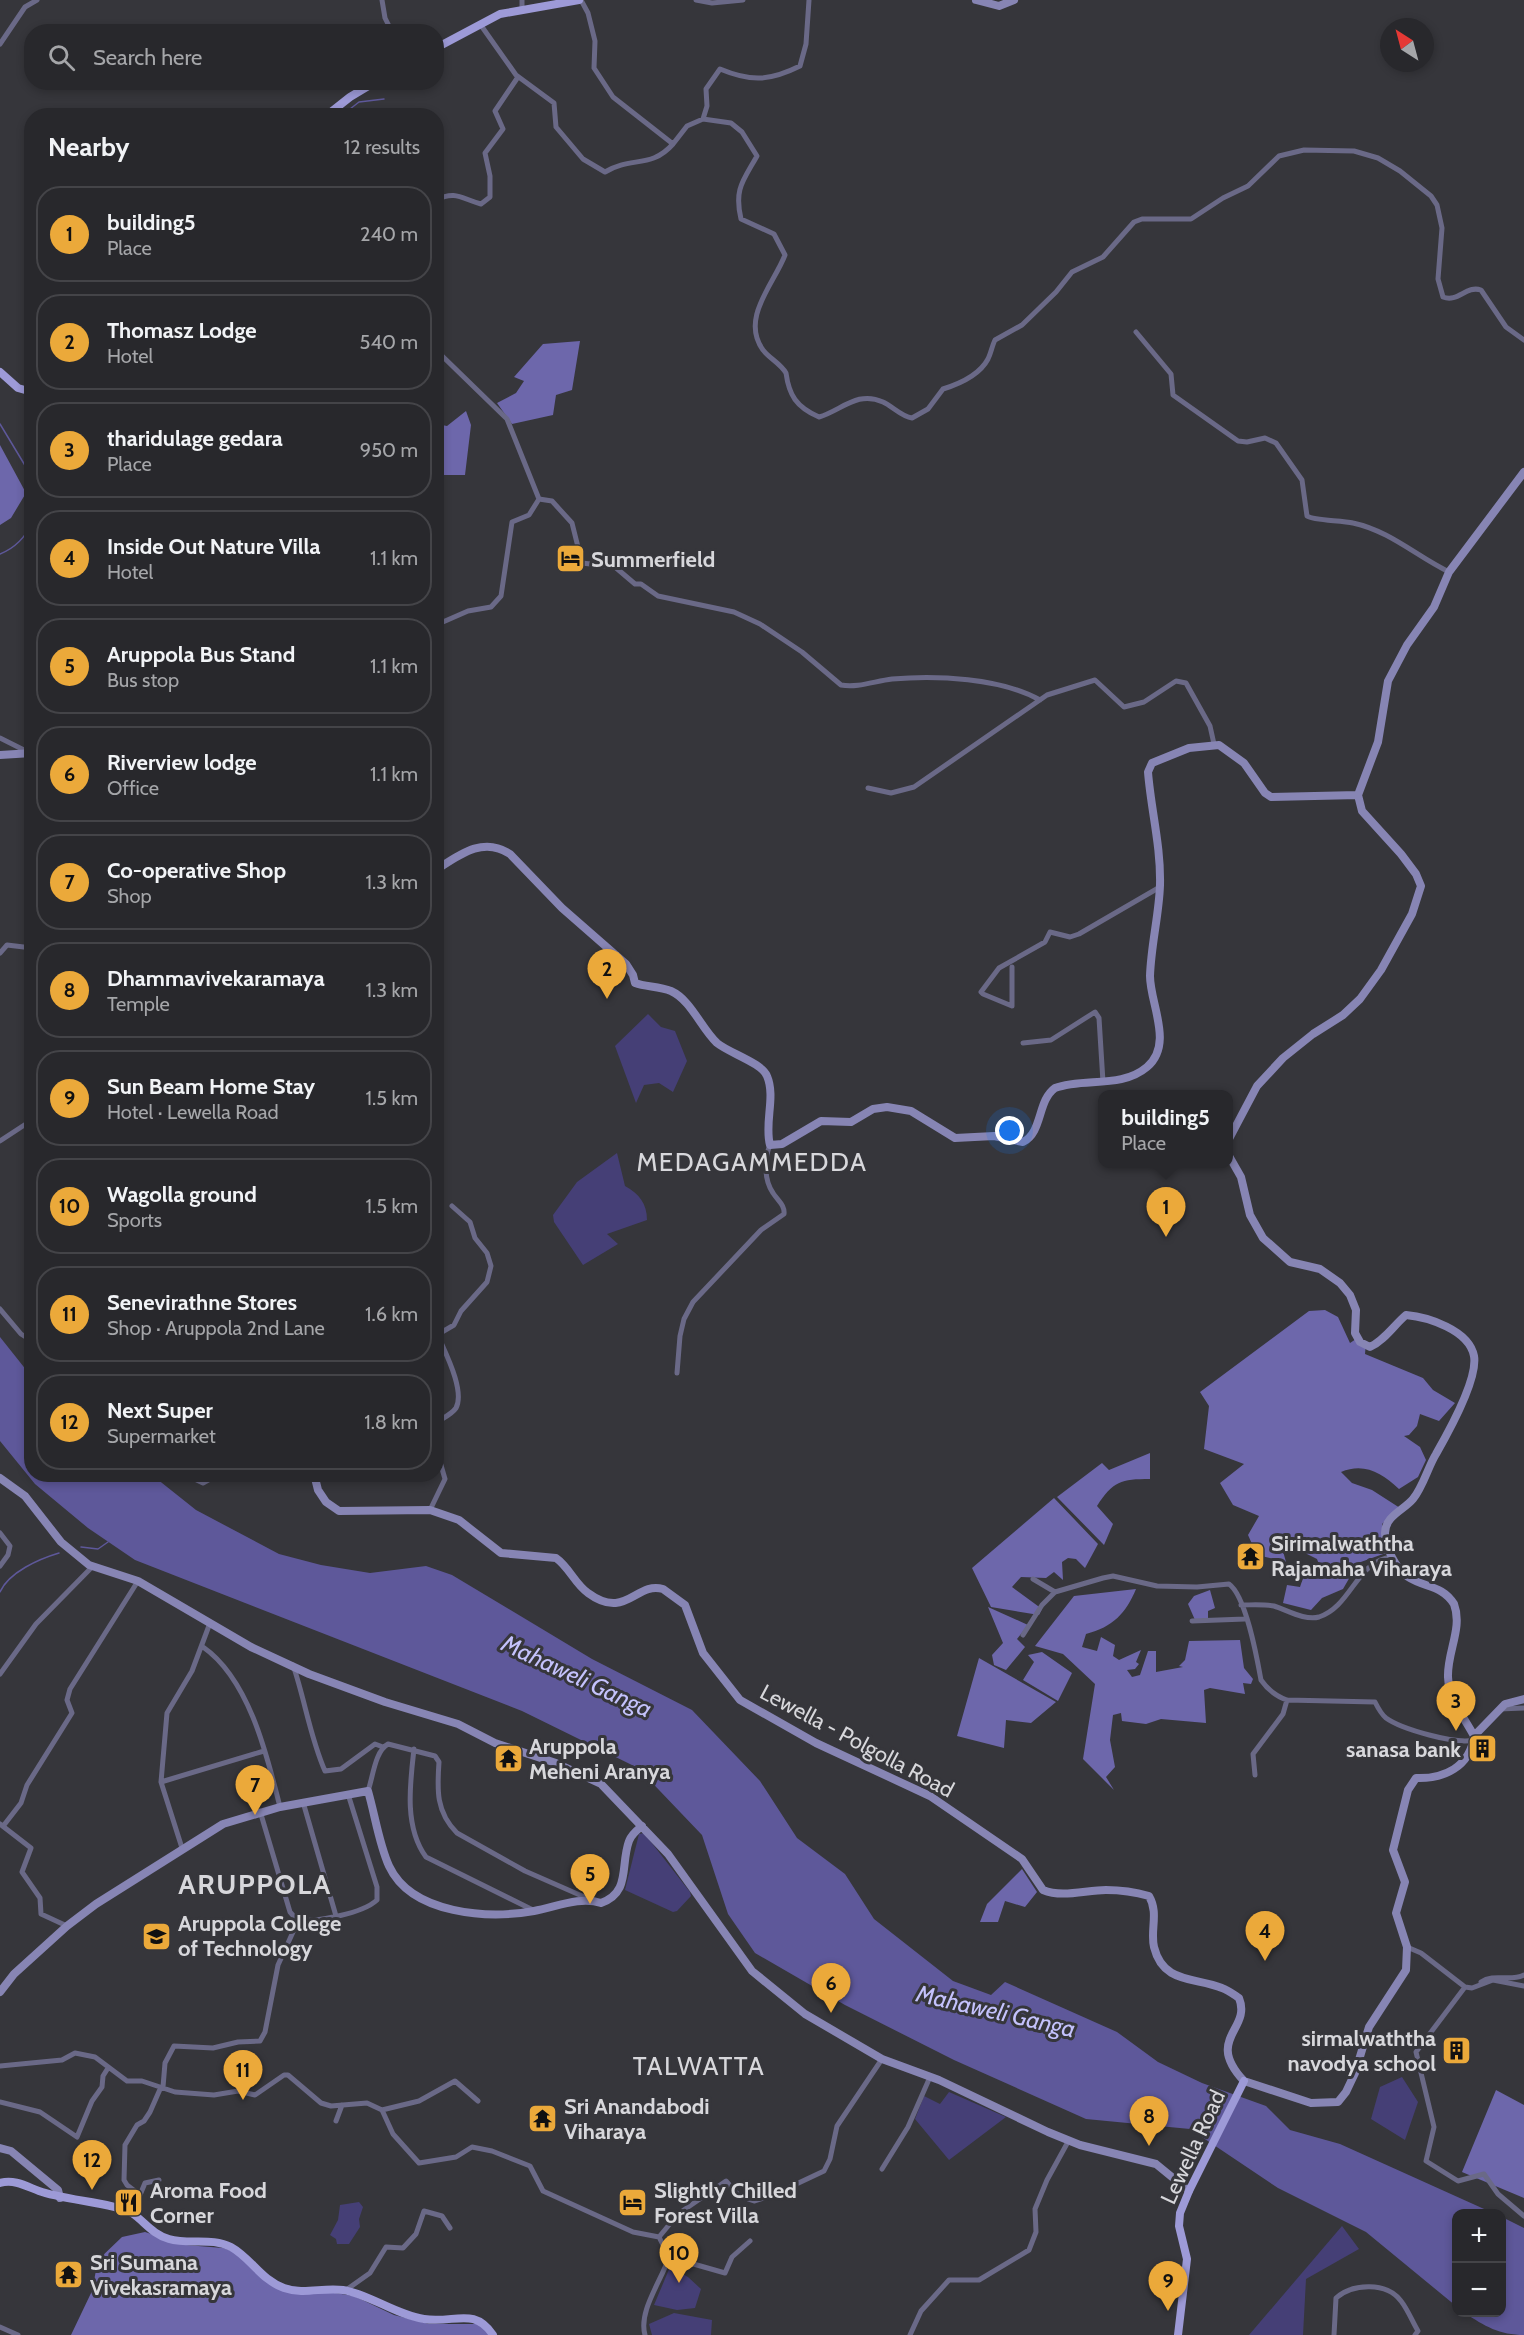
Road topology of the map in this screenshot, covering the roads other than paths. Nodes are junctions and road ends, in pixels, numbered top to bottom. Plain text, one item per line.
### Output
1 (37, 0) edge
2 (382, 0) edge
3 (580, 0) edge
4 (696, 0) edge
5 (743, 0) edge
6 (809, 0) edge
7 (976, 0) edge
8 (1014, 0) edge
9 (522, 4) edge
10 (388, 24) edge
11 (480, 24) junction
12 (0, 44) edge
13 (444, 44) edge
14 (518, 77) junction
15 (362, 90) edge
16 (336, 108) edge
17 (703, 119) junction
18 (673, 144) junction
19 (444, 196) edge
20 (1136, 332) dead end
21 (1524, 340) edge
22 (444, 359) edge
23 (0, 372) edge
24 (24, 390) edge
25 (1524, 472) edge
26 (539, 499) junction
27 (1449, 572) junction
28 (444, 622) edge
29 (1040, 700) junction
30 (0, 738) edge
31 (1214, 744) junction
32 (24, 750) edge
33 (24, 753) edge
34 (0, 754) edge
35 (868, 788) dead end
36 (1358, 795) junction
37 (444, 865) edge
38 (1160, 887) junction
39 (24, 947) edge
40 (0, 953) edge
41 (1012, 967) dead end
42 (1023, 1043) dead end
43 (1104, 1082) junction
44 (24, 1126) edge
45 (1233, 1131) edge
46 (0, 1142) edge
47 (770, 1145) junction
48 (1233, 1163) edge
49 (452, 1206) dead end
50 (0, 1309) edge
51 (444, 1331) edge
52 (24, 1336) edge
53 (444, 1349) edge
54 (677, 1373) dead end
55 (444, 1418) edge
56 (0, 1478) edge
57 (316, 1482) edge
58 (444, 1482) edge
59 (430, 1510) junction
60 (0, 1533) edge
61 (1392, 1557) junction
62 (0, 1566) edge
63 (93, 1566) junction
64 (1034, 1579) dead end
65 (138, 1581) junction
66 (1055, 1592) junction
67 (1241, 1605) junction
68 (1245, 1619) junction
69 (1192, 1621) dead end
70 (210, 1623) junction
71 (1023, 1635) dead end
72 (203, 1647) junction
73 (293, 1665) junction
74 (0, 1674) edge
75 (1524, 1699) edge
76 (1287, 1700) junction
77 (1524, 1708) edge
78 (1498, 1709) junction
79 (1474, 1738) junction
80 (383, 1746) junction
81 (414, 1749) junction
82 (264, 1751) junction
83 (1255, 1775) dead end
84 (161, 1782) junction
85 (368, 1791) junction
86 (348, 1794) junction
87 (303, 1802) junction
88 (280, 1807) junction
89 (260, 1811) junction
90 (2, 1824) edge
91 (642, 1826) junction
92 (182, 1848) junction
93 (589, 1899) junction
94 (535, 1911) junction
95 (336, 1916) junction
96 (298, 1921) junction
97 (67, 1926) junction
98 (1407, 1947) junction
99 (1524, 1975) edge
100 (1524, 1986) edge
101 (1465, 1987) junction
102 (1472, 1988) junction
103 (0, 1992) edge
104 (882, 2059) junction
105 (0, 2066) edge
106 (108, 2068) junction
107 (930, 2077) junction
108 (1243, 2084) junction
109 (162, 2087) junction
110 (478, 2101) dead end
111 (0, 2102) edge
112 (342, 2105) junction
113 (382, 2110) junction
114 (336, 2121) dead end
115 (1069, 2140) junction
116 (0, 2148) edge
117 (882, 2169) dead end
118 (159, 2180) dead end
119 (0, 2183) edge
120 (1188, 2191) junction
121 (140, 2195) junction
122 (60, 2198) junction
123 (131, 2213) junction
124 (1524, 2216) edge
125 (450, 2228) dead end
126 (659, 2237) junction
127 (750, 2241) dead end
128 (669, 2257) junction
129 (345, 2291) junction
130 (0, 2327) edge
131 (1418, 2334) edge
132 (18, 2335) edge
133 (494, 2335) edge
134 (645, 2335) edge
135 (910, 2335) edge
136 (1178, 2335) edge
137 (1334, 2335) edge

1 - 12 street
2 - 10 street
3 - 9 main road
3 - 18 street
4 - 5 street
6 - 17 street
7 - 8 street
9 - 11 main road
11 - 13 main road
11 - 14 street
14 - 18 street
14 - 19 street
15 - 16 main road
17 - 18 street
17 - 21 street
20 - 27 street
22 - 26 street
23 - 24 main road
25 - 27 street
26 - 28 street
26 - 29 street
27 - 36 street
29 - 31 street
29 - 35 street
30 - 32 street
31 - 36 street
31 - 38 street
33 - 34 street
36 - 45 street
37 - 47 street
38 - 41 street
38 - 43 street
39 - 40 street
42 - 43 street
43 - 47 street
44 - 46 street
47 - 54 street
48 - 61 street
49 - 51 street
50 - 52 street
53 - 55 street
56 - 63 street
57 - 59 street, Lewella - Polgolla Road
58 - 59 street
59 - 108 street, Lewella - Polgolla Road
60 - 62 street
61 - 67 street
61 - 79 street
63 - 65 street
63 - 74 street
64 - 66 street
65 - 70 street
65 - 90 street
66 - 67 street
66 - 71 street
67 - 68 street
68 - 69 street
68 - 76 street
70 - 72 street
70 - 73 street
72 - 82 street
72 - 84 street
73 - 80 street
73 - 91 street
75 - 78 street
76 - 79 street
76 - 83 street
77 - 78 street
78 - 79 street
79 - 98 street
80 - 81 street
80 - 85 street
81 - 93 street
81 - 94 street
82 - 84 street
82 - 88 street
84 - 92 street
85 - 86 street
85 - 94 street
86 - 87 street
86 - 95 street
87 - 88 street
87 - 95 street
88 - 89 street
89 - 92 street
89 - 96 street
90 - 97 street
91 - 93 street
91 - 104 street
92 - 97 street
93 - 94 street
95 - 96 street
96 - 109 street
97 - 103 street
98 - 101 street
98 - 108 street
99 - 102 street
100 - 102 street
101 - 102 street
101 - 124 street
104 - 107 street
104 - 126 street
105 - 106 street
106 - 109 street
106 - 111 street
107 - 115 street
107 - 117 street
108 - 120 main road, Lewella Road
109 - 112 street
109 - 121 street
110 - 113 street
112 - 113 street
112 - 114 street
113 - 126 street
115 - 120 street
115 - 135 street
116 - 122 street
118 - 121 street
119 - 122 main road
120 - 136 main road, Lewella Road
121 - 123 street
122 - 123 main road
123 - 129 main road
125 - 129 street
126 - 128 street
127 - 128 street
128 - 134 street
129 - 133 main road
130 - 132 street
131 - 137 street

